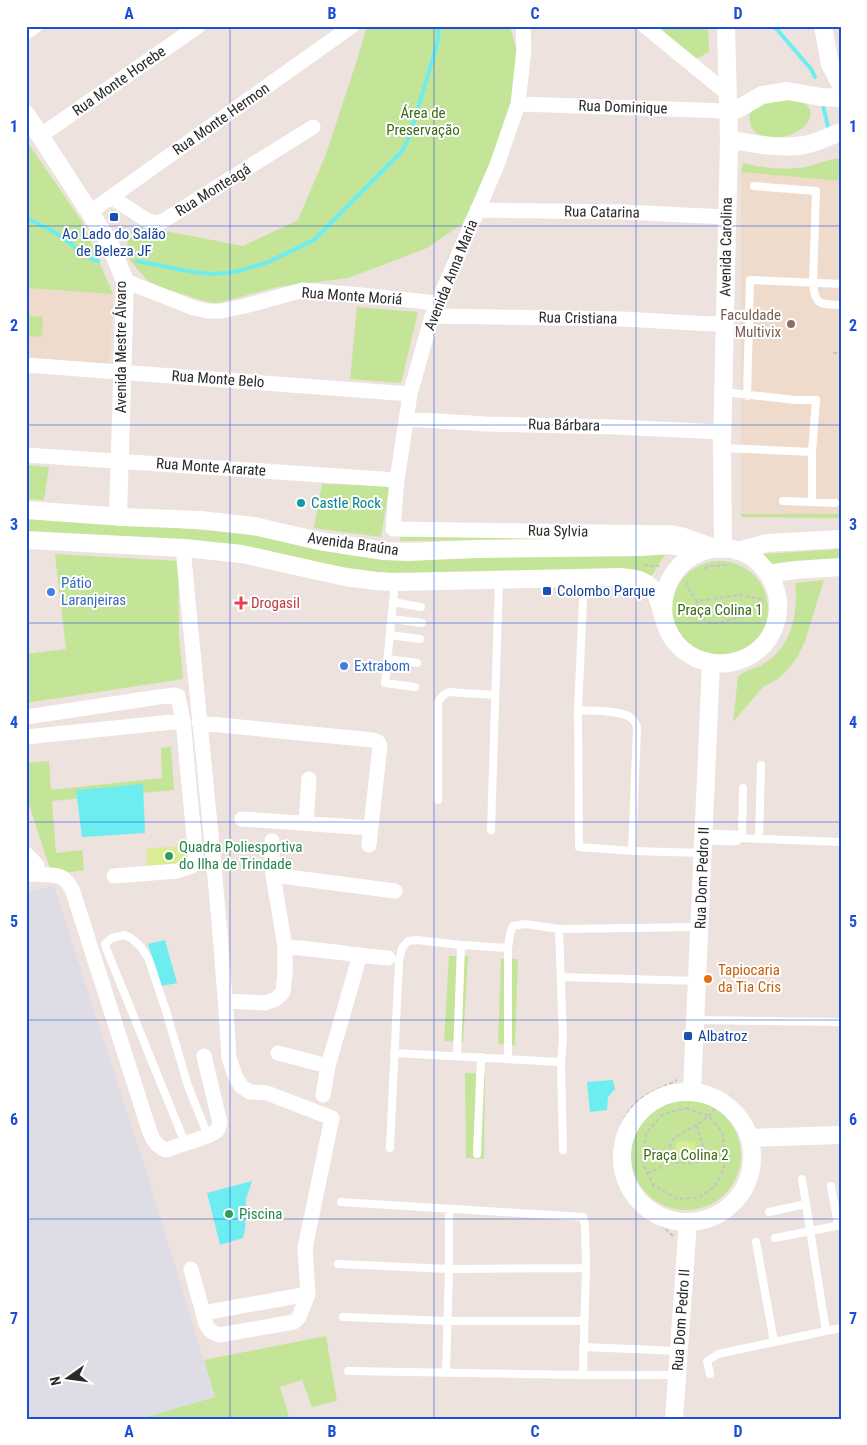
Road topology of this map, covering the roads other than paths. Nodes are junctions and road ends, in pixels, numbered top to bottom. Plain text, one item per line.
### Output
1 (35, 26) edge
2 (198, 26) edge
3 (352, 26) edge
4 (523, 26) edge
5 (645, 26) edge
6 (726, 26) edge
7 (823, 26) edge
8 (26, 32) edge
9 (841, 84) edge
10 (841, 98) edge
11 (728, 103) junction
12 (518, 104) junction
13 (26, 114) edge
14 (313, 127) dead end
15 (841, 132) edge
16 (40, 136) junction
17 (729, 139) junction
18 (754, 186) dead end
19 (111, 197) junction
20 (477, 210) junction
21 (90, 212) junction
22 (727, 217) junction
23 (125, 281) junction
24 (813, 283) junction
25 (841, 284) edge
26 (841, 305) edge
27 (434, 310) junction
28 (724, 323) junction
29 (26, 366) edge
30 (123, 372) junction
31 (723, 392) junction
32 (410, 394) junction
33 (747, 396) junction
34 (406, 419) junction
35 (722, 440) junction
36 (812, 452) junction
37 (26, 455) edge
38 (119, 461) junction
39 (396, 480) junction
40 (783, 501) dead end
41 (812, 501) junction
42 (835, 503) dead end
43 (26, 510) edge
44 (118, 517) junction
45 (393, 529) joint
46 (26, 540) edge
47 (841, 540) edge
48 (184, 548) junction
49 (725, 552) junction
50 (841, 567) edge
51 (768, 574) junction
52 (584, 578) junction
53 (499, 580) junction
54 (396, 582) junction
55 (394, 602) junction
56 (421, 607) dead end
57 (392, 619) junction
58 (664, 619) junction
59 (422, 623) dead end
60 (390, 635) junction
61 (420, 639) dead end
62 (388, 659) junction
63 (417, 663) dead end
64 (712, 664) junction
65 (416, 687) dead end
66 (494, 695) junction
67 (578, 710) junction
68 (26, 717) edge
69 (183, 721) junction
70 (200, 724) junction
71 (26, 737) edge
72 (761, 765) dead end
73 (309, 778) dead end
74 (743, 788) dead end
75 (438, 800) dead end
76 (242, 818) dead end
77 (306, 823) junction
78 (370, 828) junction
79 (491, 830) dead end
80 (739, 838) junction
81 (759, 839) junction
82 (272, 841) dead end
83 (841, 842) edge
84 (369, 845) dead end
85 (703, 845) junction
86 (632, 851) junction
87 (31, 867) edge
88 (114, 876) dead end
89 (273, 876) junction
90 (395, 891) dead end
91 (700, 927) junction
92 (559, 929) junction
93 (461, 945) junction
94 (285, 947) junction
95 (508, 948) junction
96 (360, 955) junction
97 (388, 958) dead end
98 (561, 977) junction
99 (698, 981) junction
100 (226, 1001) junction
101 (696, 1020) junction
102 (841, 1022) edge
103 (394, 1052) junction
104 (278, 1053) dead end
105 (204, 1056) dead end
106 (457, 1056) junction
107 (481, 1057) junction
108 (508, 1058) junction
109 (561, 1062) junction
110 (328, 1066) junction
111 (692, 1092) junction
112 (323, 1095) dead end
113 (841, 1135) edge
114 (208, 1136) junction
115 (749, 1138) junction
116 (185, 1143) junction
117 (390, 1148) dead end
118 (563, 1150) dead end
119 (477, 1154) dead end
120 (802, 1179) dead end
121 (831, 1186) dead end
122 (341, 1202) dead end
123 (806, 1204) junction
124 (449, 1210) junction
125 (769, 1212) dead end
126 (688, 1222) junction
127 (839, 1225) edge
128 (810, 1231) junction
129 (776, 1238) dead end
130 (756, 1242) dead end
131 (338, 1264) dead end
132 (586, 1268) junction
133 (191, 1269) dead end
134 (449, 1269) junction
135 (308, 1294) junction
136 (203, 1314) junction
137 (343, 1317) dead end
138 (448, 1321) junction
139 (584, 1321) junction
140 (841, 1328) edge
141 (826, 1331) junction
142 (774, 1342) junction
143 (583, 1348) junction
144 (679, 1351) junction
145 (348, 1371) dead end
146 (446, 1372) junction
147 (710, 1374) dead end
148 (583, 1375) junction
149 (677, 1375) junction
150 (674, 1419) edge

1 - 8 street
2 - 16 street, Rua Monte Horebe
3 - 19 street, Rua Monte Hermon
4 - 12 street, Avenida Anna Maria
5 - 11 street
6 - 11 street, Avenida Carolina
7 - 9 street
10 - 11 street
11 - 12 street, Rua Dominique
11 - 17 street, Avenida Carolina
12 - 20 street, Avenida Anna Maria
13 - 16 street, Avenida Mestre Álvaro
14 - 19 street, Rua Monteagá
15 - 17 street
16 - 21 street, Avenida Mestre Álvaro
17 - 22 street, Avenida Carolina
18 - 24 lane
19 - 21 street, Rua Monte Hermon
20 - 22 street, Rua Catarina
20 - 27 street, Avenida Anna Maria
21 - 23 street, Avenida Mestre Álvaro
22 - 28 street, Avenida Carolina
23 - 27 street, Rua Monte Moriá
23 - 30 street, Avenida Mestre Álvaro
24 - 25 lane
24 - 26 lane
24 - 33 lane
27 - 28 street, Rua Cristiana
27 - 32 street, Avenida Anna Maria
28 - 31 street, Avenida Carolina
29 - 30 street, Rua Monte Belo
30 - 32 street, Rua Monte Belo
30 - 38 street, Avenida Mestre Álvaro
31 - 33 lane
31 - 35 street, Avenida Carolina
32 - 34 street, Avenida Anna Maria
33 - 36 lane
34 - 35 street, Rua Bárbara
34 - 39 street, Avenida Anna Maria
35 - 36 lane
35 - 49 street, Avenida Carolina
36 - 41 lane
37 - 38 street, Rua Monte Ararate
38 - 39 street, Rua Monte Ararate
38 - 44 street, Avenida Mestre Álvaro
39 - 45 street, Avenida Anna Maria
40 - 41 lane
41 - 42 lane
43 - 44 street, Avenida Braúna
44 - 49 street, Avenida Braúna
45 - 49 street, Rua Sylvia
46 - 48 street, Avenida Braúna
47 - 49 street, Avenida Braúna
48 - 54 street, Avenida Braúna
48 - 70 street
49 - 51 street
49 - 58 street
50 - 51 street
51 - 64 street
52 - 53 street, Avenida Braúna
52 - 58 street, Avenida Braúna
52 - 67 lane
53 - 54 street, Avenida Braúna
53 - 66 lane
54 - 55 lane
55 - 56 lane
55 - 57 lane
57 - 59 lane
57 - 60 lane
58 - 64 street, Avenida Braúna
60 - 61 lane
60 - 62 lane
62 - 63 lane
62 - 65 lane
64 - 85 street, Rua Dom Pedro II
66 - 75 lane
66 - 79 lane
67 - 86 lane
67 - 86 lane
68 - 69 street
69 - 71 street
69 - 88 street
70 - 78 street
70 - 100 street
72 - 81 lane
73 - 77 street
74 - 80 lane
76 - 77 street
77 - 78 street
78 - 84 street
80 - 81 lane
80 - 85 street
81 - 83 lane
82 - 89 street
85 - 86 lane
85 - 91 street, Rua Dom Pedro II
87 - 116 street
89 - 90 street
89 - 94 street
91 - 92 lane
91 - 99 street, Rua Dom Pedro II
92 - 95 lane
92 - 98 lane
93 - 95 lane
93 - 103 lane
93 - 106 lane
94 - 96 street
94 - 100 street
95 - 108 lane
96 - 97 street
96 - 110 street
98 - 99 lane
98 - 109 lane
99 - 101 street, Rua Dom Pedro II
100 - 135 street
101 - 102 lane
101 - 111 street, Rua Dom Pedro II
103 - 106 lane
103 - 117 lane
104 - 110 street
105 - 114 street
106 - 107 lane
107 - 108 lane
107 - 119 lane
108 - 109 lane
109 - 118 lane
110 - 112 street
111 - 115 street
111 - 126 street
113 - 115 street
114 - 116 street
114 - 116 lane
115 - 126 street
120 - 123 lane
121 - 127 lane
122 - 124 lane
123 - 125 lane
123 - 128 lane
124 - 132 lane
124 - 134 lane
126 - 144 street, Rua Dom Pedro II
127 - 128 lane
128 - 129 lane
128 - 141 lane
130 - 142 lane
131 - 134 lane
132 - 134 lane
132 - 139 lane
133 - 136 street
134 - 138 lane
135 - 136 street
135 - 136 street
137 - 138 lane
138 - 139 lane
138 - 146 lane
139 - 143 lane
140 - 141 lane
141 - 142 lane
142 - 147 lane
143 - 144 lane
143 - 148 lane
144 - 149 street, Rua Dom Pedro II
145 - 146 lane
146 - 148 lane
148 - 149 lane
149 - 150 street, Rua Dom Pedro II

